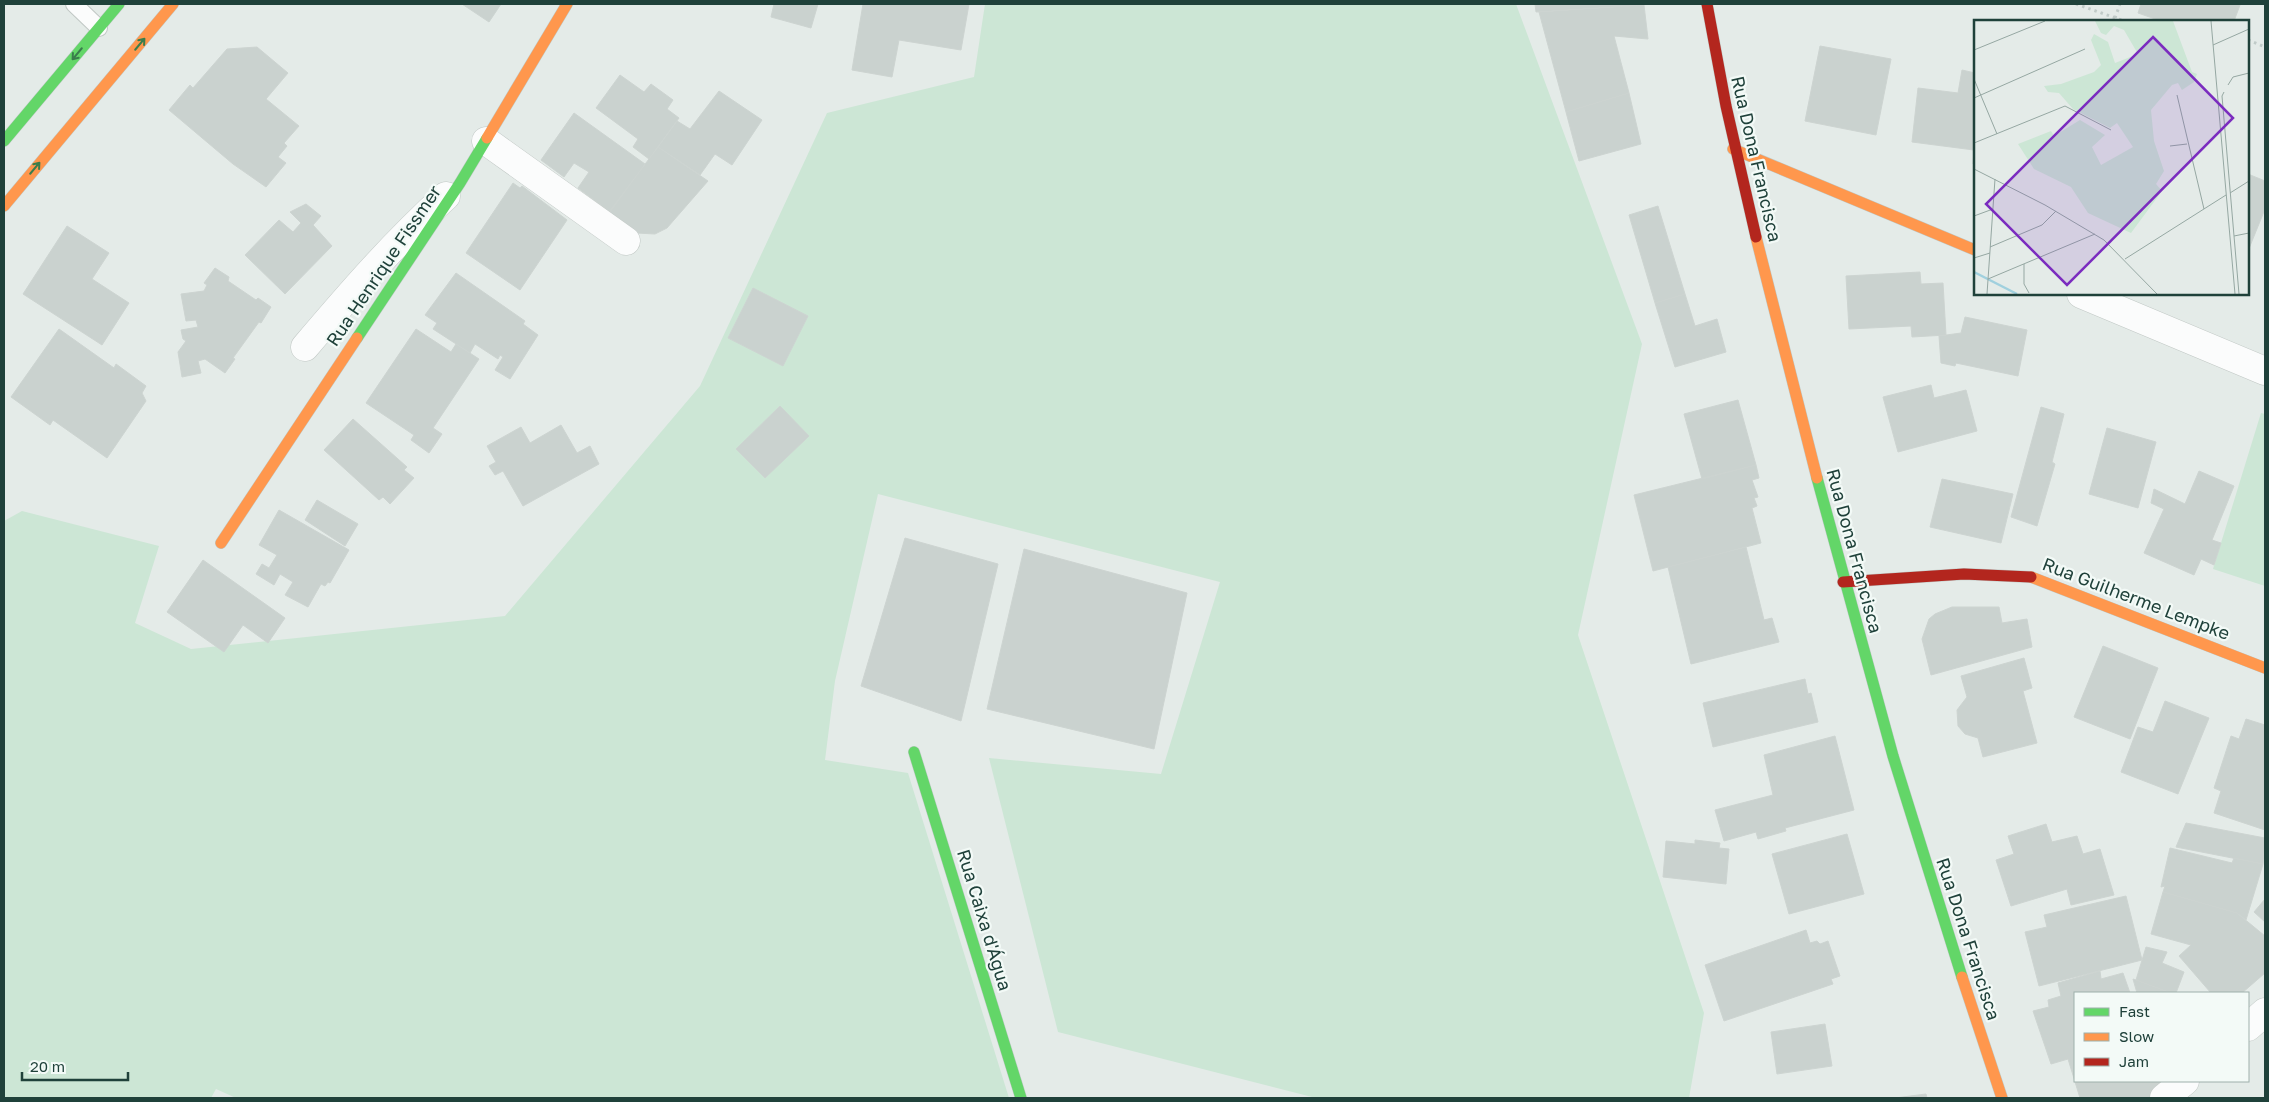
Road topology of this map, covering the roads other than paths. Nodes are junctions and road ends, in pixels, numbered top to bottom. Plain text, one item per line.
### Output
1 (74, 4) edge
2 (119, 4) edge
3 (173, 4) edge
4 (567, 4) edge
5 (1706, 4) edge
6 (99, 28) junction
7 (4, 141) edge
8 (486, 141) junction
9 (1733, 149) junction
10 (460, 183) junction
11 (4, 206) edge
12 (626, 241) dead end
13 (1974, 250) edge
14 (2083, 295) edge
15 (305, 347) dead end
16 (2265, 370) edge
17 (221, 543) dead end
18 (1843, 582) junction
19 (2265, 668) edge
20 (914, 752) dead end
21 (2184, 1082) edge
22 (1021, 1098) edge
23 (2002, 1098) edge
24 (2164, 1098) edge

1 - 6 lane
2 - 6 street
11 -> 3 street
4 - 8 street, Rua Henrique Fissmer
5 - 9 street, Rua Dona Francisca
6 -> 7 street
8 - 10 street, Rua Henrique Fissmer
8 - 12 street
9 - 13 street
9 - 18 street, Rua Dona Francisca
10 - 15 street
10 - 17 street, Rua Henrique Fissmer
14 - 16 street
18 - 19 street, Rua Guilherme Lempke
18 - 23 street, Rua Dona Francisca
20 - 22 street, Rua Caixa d'Água
21 - 24 street

